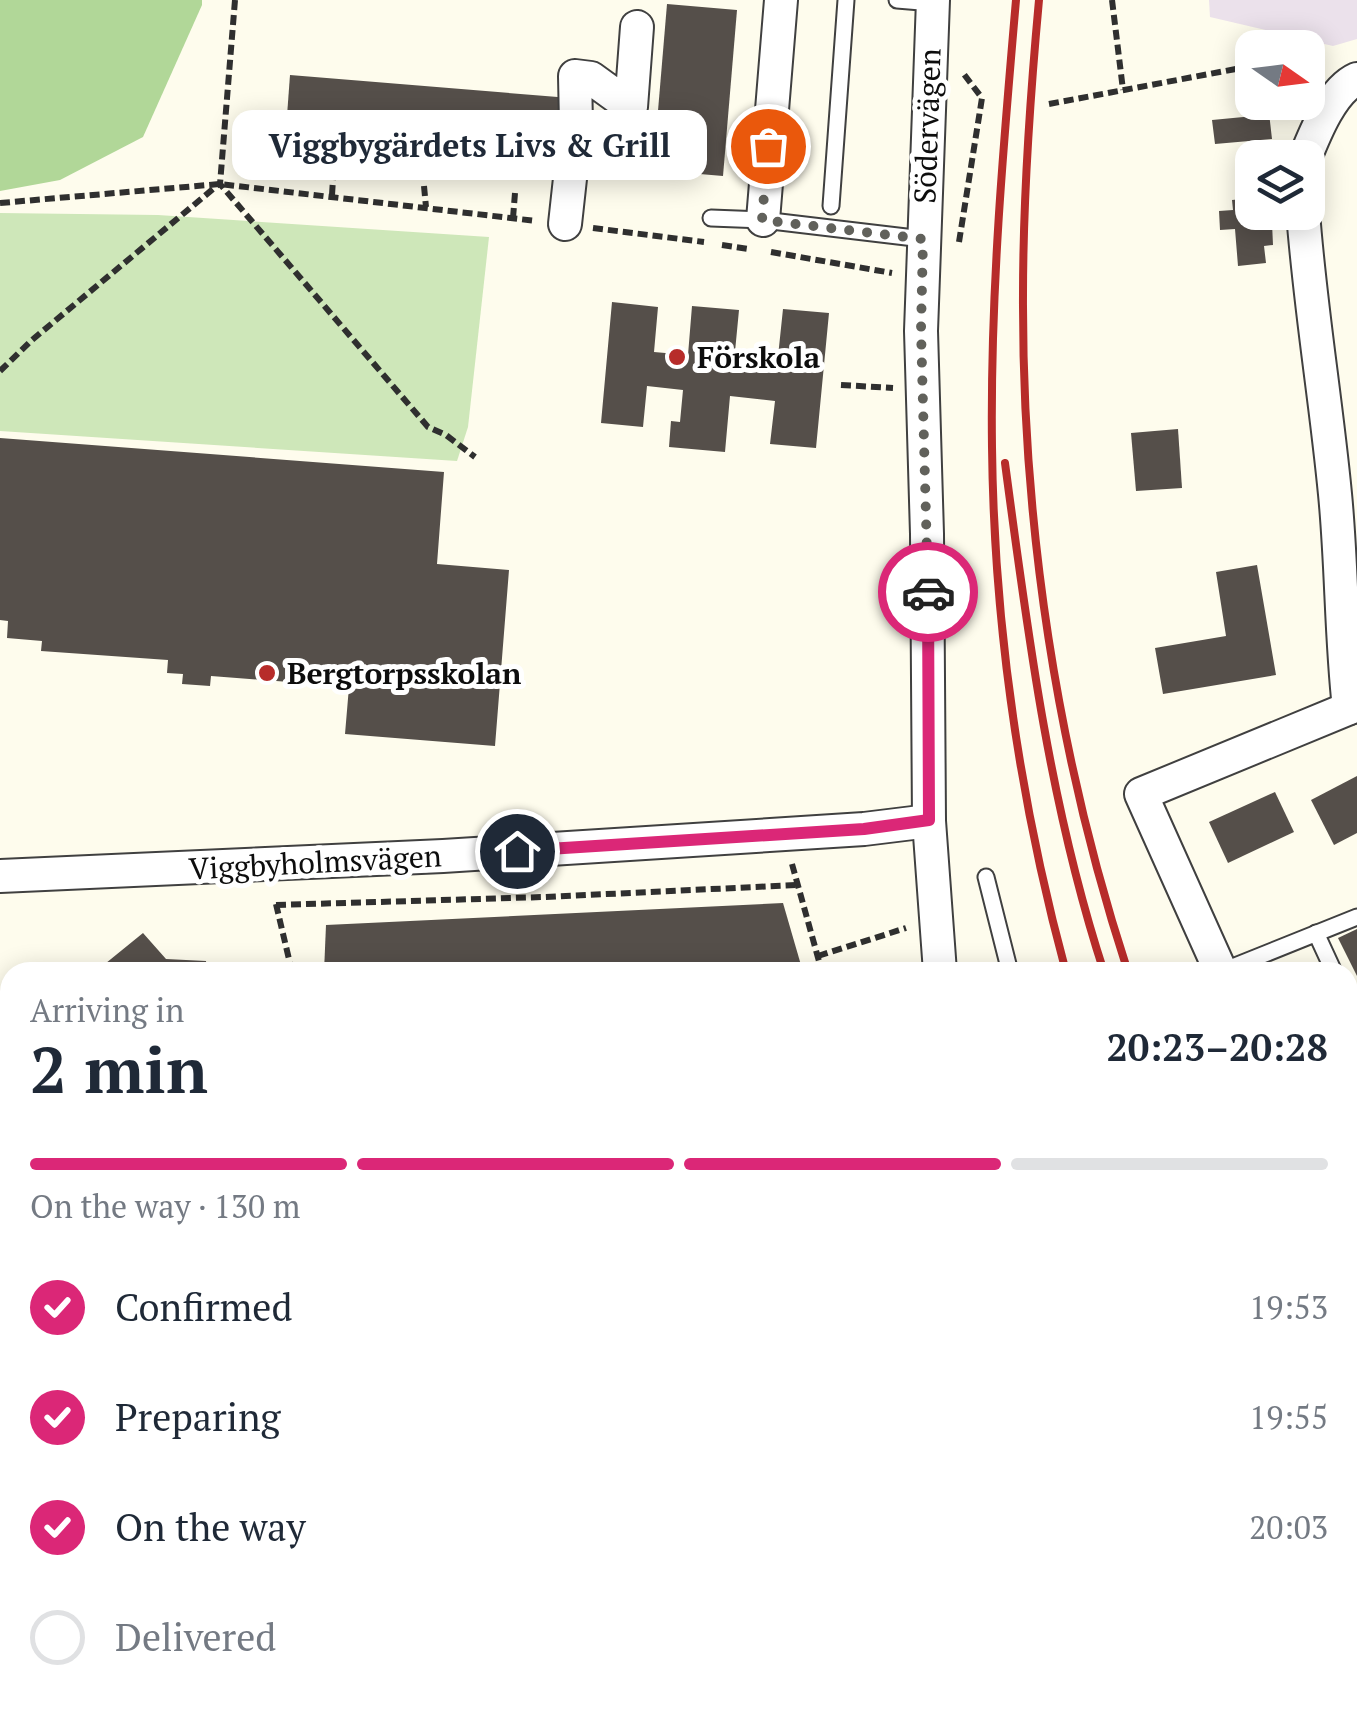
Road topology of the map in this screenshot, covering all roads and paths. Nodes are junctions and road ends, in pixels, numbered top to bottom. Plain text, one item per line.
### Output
1 (235, 0) edge
2 (780, 0) edge
3 (846, 0) edge
4 (897, 0) edge
5 (1112, 0) edge
6 (933, 1) edge
7 (637, 27) dead end
8 (955, 62) dead end
9 (1235, 69) edge
10 (1347, 88) edge
11 (1123, 90) junction
12 (1048, 104) dead end
13 (1315, 140) edge
14 (333, 179) dead end
15 (220, 184) junction
16 (424, 186) dead end
17 (515, 193) dead end
18 (318, 194) dead end
19 (332, 195) dead end
20 (0, 202) edge
21 (832, 206) dead end
22 (426, 207) dead end
23 (513, 218) dead end
24 (711, 218) dead end
25 (565, 224) dead end
26 (1304, 230) edge
27 (760, 235) junction
28 (923, 239) junction
29 (959, 246) dead end
30 (922, 278) junction
31 (0, 371) edge
32 (841, 385) dead end
33 (894, 388) dead end
34 (474, 457) dead end
35 (1353, 706) edge
36 (929, 820) junction
37 (784, 834) junction
38 (263, 865) junction
39 (0, 876) edge
40 (986, 877) dead end
41 (797, 884) junction
42 (276, 906) junction
43 (1357, 916) edge
44 (1316, 933) junction
45 (290, 962) edge
46 (819, 962) edge
47 (939, 962) edge
48 (1007, 962) edge
49 (1217, 962) edge
50 (1245, 962) edge
51 (1329, 962) edge

1 - 15 path
2 - 27 street
3 - 21 lane
4 - 6 lane
5 - 11 path
6 - 28 street, Södervägen
7 - 25 street
8 - 29 path
9 - 11 path
10 - 13 street
11 - 12 path
14 - 19 path
15 - 18 path
15 - 20 path
15 - 31 path
15 - 34 path
16 - 22 path
17 - 23 path
24 - 27 lane
26 - 35 street
27 - 28 lane
27 - 30 path
28 - 30 street, Södervägen
30 - 36 street, Södervägen
32 - 33 path
35 - 49 street
36 - 37 street, Viggbyholmsvägen
36 - 47 street, Södervägen
37 - 38 street, Viggbyholmsvägen
37 - 41 path
38 - 39 street, Viggbyholmsvägen
38 - 42 path
40 - 48 lane
41 - 42 path
41 - 46 path
42 - 45 path
43 - 44 lane
44 - 50 lane
44 - 51 lane

